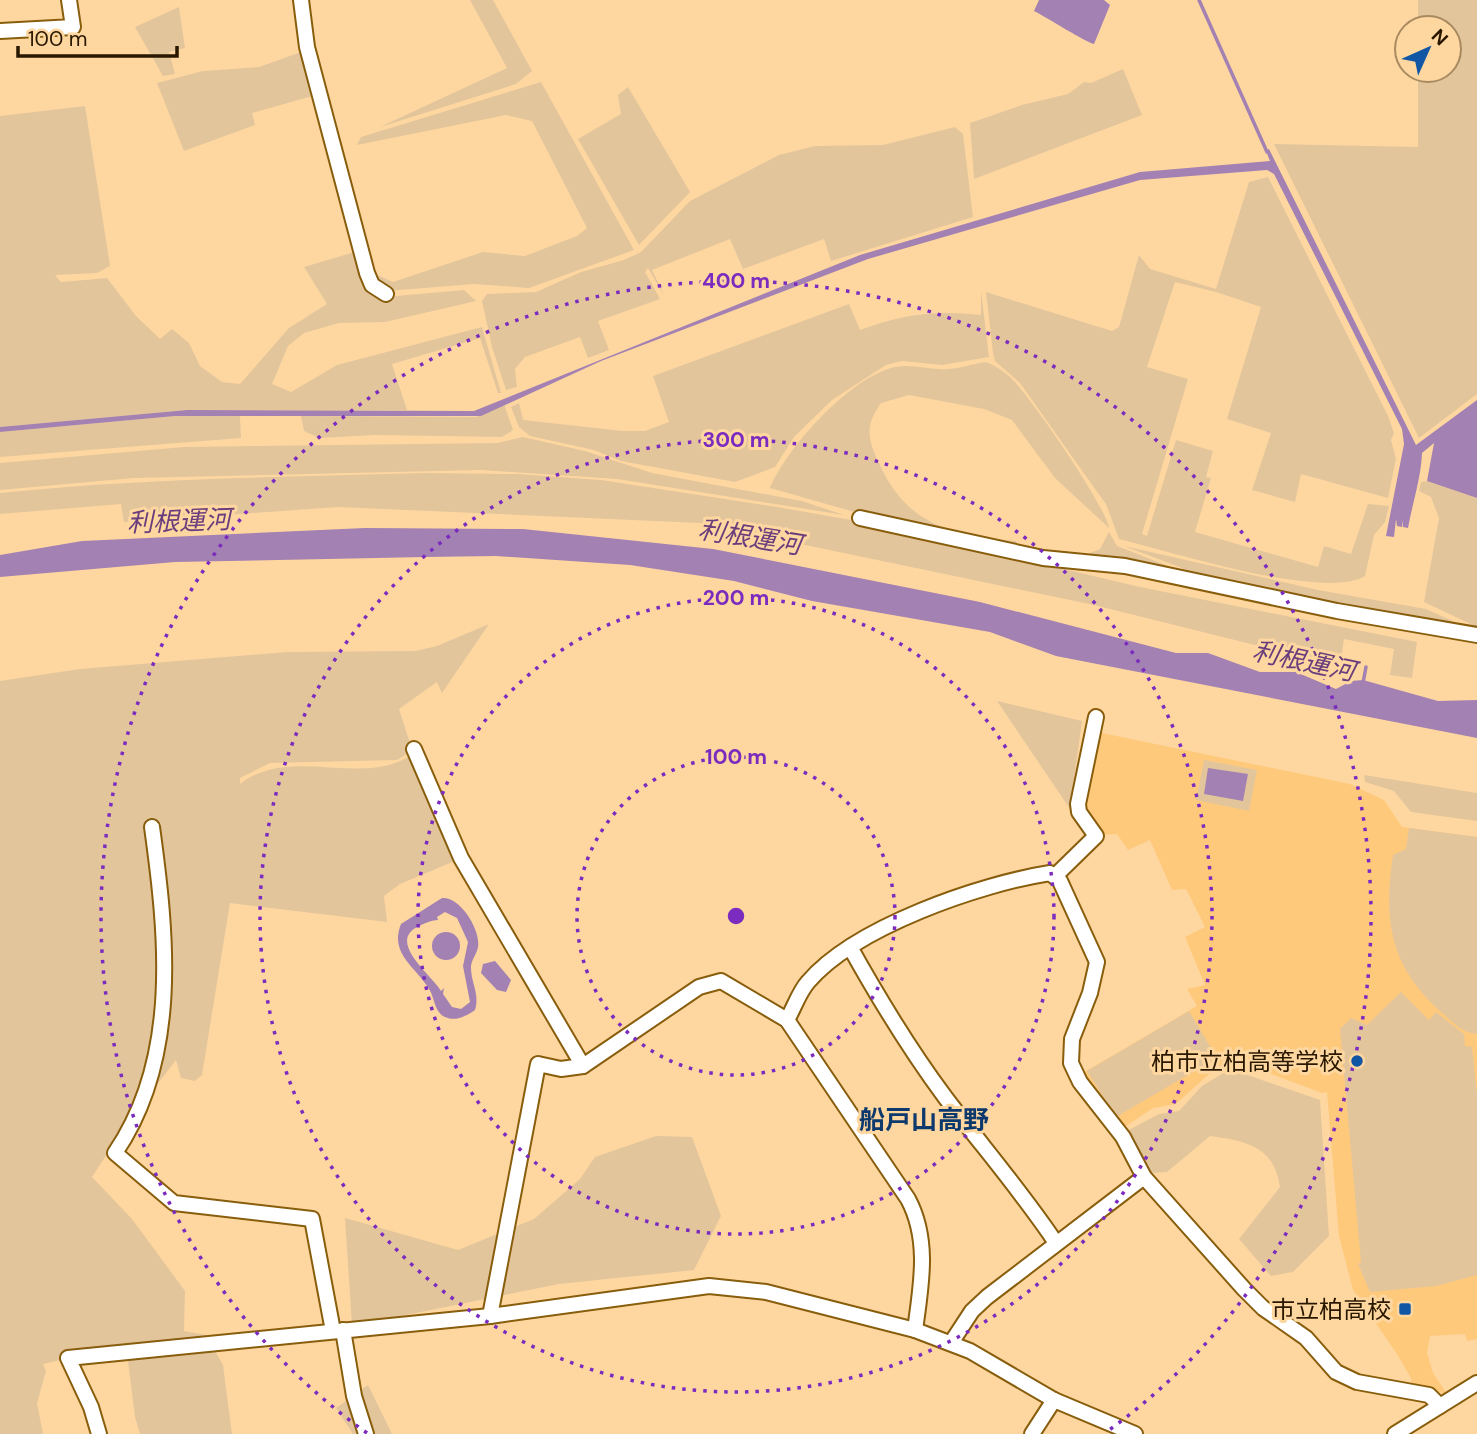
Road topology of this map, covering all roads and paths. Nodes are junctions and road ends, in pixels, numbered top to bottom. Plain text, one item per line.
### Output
1 (69, 0) edge
2 (300, 0) edge
3 (0, 31) edge
4 (386, 294) dead end
5 (860, 518) dead end
6 (1477, 635) edge
7 (1096, 717) dead end
8 (414, 749) dead end
9 (152, 827) dead end
10 (1055, 876) junction
11 (850, 947) junction
12 (787, 1020) junction
13 (583, 1066) junction
14 (1144, 1177) junction
15 (1056, 1243) junction
16 (490, 1316) junction
17 (915, 1330) junction
18 (338, 1331) junction
19 (951, 1343) junction
20 (1477, 1383) edge
21 (1054, 1400) junction
22 (1440, 1406) junction
23 (1405, 1432) edge
24 (99, 1434) edge
25 (366, 1434) edge
26 (1032, 1434) edge
27 (1135, 1434) edge

1 - 3 street
2 - 4 street
5 - 6 street
7 - 10 street
8 - 13 street
9 - 18 street
10 - 11 street
10 - 14 street
11 - 12 street
11 - 15 street
12 - 13 street
12 - 17 street
13 - 16 street
14 - 15 street
14 - 22 street
15 - 19 street
16 - 17 street
16 - 18 street
17 - 19 street
18 - 24 street
18 - 25 street
19 - 21 street
20 - 22 street
21 - 26 street
21 - 27 street
22 - 23 street

